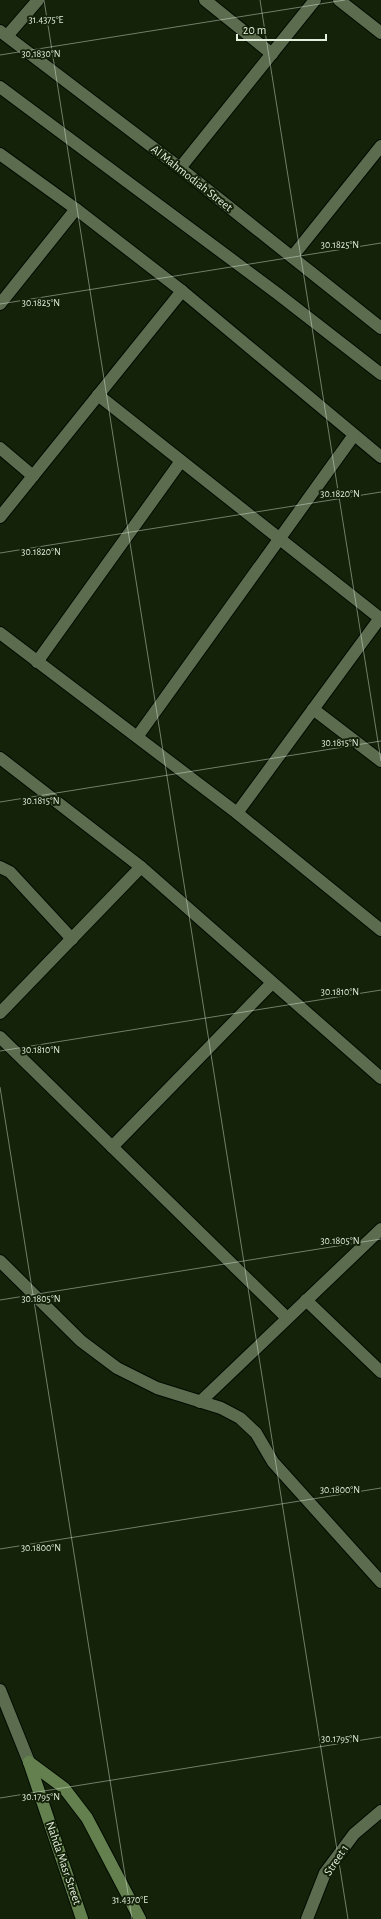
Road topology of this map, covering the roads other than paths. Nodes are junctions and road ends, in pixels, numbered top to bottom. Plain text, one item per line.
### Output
1 (38, 0) edge
2 (205, 0) edge
3 (315, 0) edge
4 (339, 0) edge
5 (381, 33) edge
6 (4, 34) edge
7 (272, 54) junction
8 (0, 87) edge
9 (379, 152) edge
10 (0, 154) edge
11 (180, 168) junction
12 (76, 209) junction
13 (292, 257) junction
14 (182, 291) junction
15 (0, 304) edge
16 (381, 328) edge
17 (379, 367) edge
18 (98, 395) junction
19 (354, 435) junction
20 (0, 448) edge
21 (381, 457) edge
22 (181, 461) junction
23 (33, 476) junction
24 (0, 516) edge
25 (280, 539) junction
26 (381, 619) edge
27 (0, 633) edge
28 (37, 662) junction
29 (314, 709) junction
30 (137, 737) junction
31 (0, 758) edge
32 (381, 761) edge
33 (237, 813) junction
34 (0, 867) edge
35 (141, 867) junction
36 (381, 930) edge
37 (72, 939) junction
38 (272, 983) junction
39 (0, 1013) edge
40 (0, 1037) edge
41 (381, 1078) edge
42 (112, 1147) junction
43 (381, 1229) edge
44 (0, 1261) edge
45 (306, 1300) junction
46 (287, 1318) junction
47 (381, 1372) edge
48 (200, 1402) junction
49 (381, 1582) edge
50 (0, 1690) edge
51 (29, 1762) junction
52 (381, 1811) edge
53 (82, 1919) edge
54 (140, 1919) edge
55 (307, 1919) edge

1 - 6 street
2 - 7 street
3 - 7 street
4 - 5 street
6 - 11 street, Al Mahmodiah Street
7 - 11 street
8 - 17 street
9 - 13 street
10 - 12 street
11 - 13 street, Al Mahmodiah Street
12 - 14 street
12 - 15 street
13 - 16 street, Al Mahmodiah Street
14 - 18 street
14 - 19 street
18 - 22 street
18 - 23 street
19 - 21 street
19 - 25 street
20 - 23 street
22 - 25 street
22 - 28 street
23 - 24 street
25 - 26 street
25 - 30 street
26 - 29 street
27 - 28 street
28 - 30 street
29 - 32 street
29 - 33 street
30 - 33 street
31 - 35 street
33 - 36 street
34 - 37 street
35 - 37 street
35 - 38 street
37 - 39 street
38 - 41 street
38 - 42 street
40 - 42 street
42 - 46 street
43 - 45 street
44 - 48 street
45 - 46 street
45 - 47 street
46 - 48 street
48 - 49 street
50 - 51 street, Nahda Masr Street
51 - 53 street, Nahda Masr Street
51 - 54 street
52 - 55 street, Street 1

